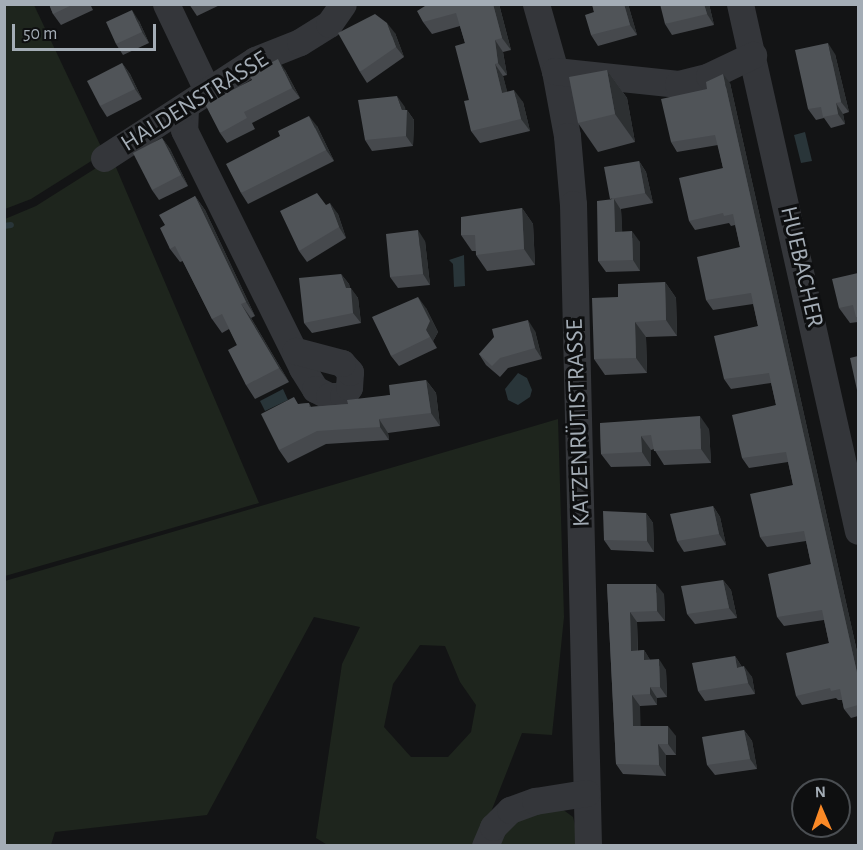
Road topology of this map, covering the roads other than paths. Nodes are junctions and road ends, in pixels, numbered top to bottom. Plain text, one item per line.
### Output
1 (166, 4) edge
2 (343, 4) edge
3 (536, 4) edge
4 (740, 4) edge
5 (753, 56) junction
6 (555, 71) junction
7 (208, 92) junction
8 (185, 108) junction
9 (104, 158) dead end
10 (296, 351) dead end
11 (858, 531) edge
12 (586, 794) junction
13 (485, 846) edge
14 (588, 846) edge

1 - 7 street
2 - 7 street, HALDENSTRASSE
3 - 6 street, KATZENRÜTISTRASSE
4 - 5 street, HUEBACHER
5 - 6 street
5 - 11 street, HUEBACHER
6 - 12 street, KATZENRÜTISTRASSE
7 - 8 street, HALDENSTRASSE
8 - 9 street, HALDENSTRASSE
8 - 10 street
12 - 13 street
12 - 14 street, KATZENRÜTISTRASSE

